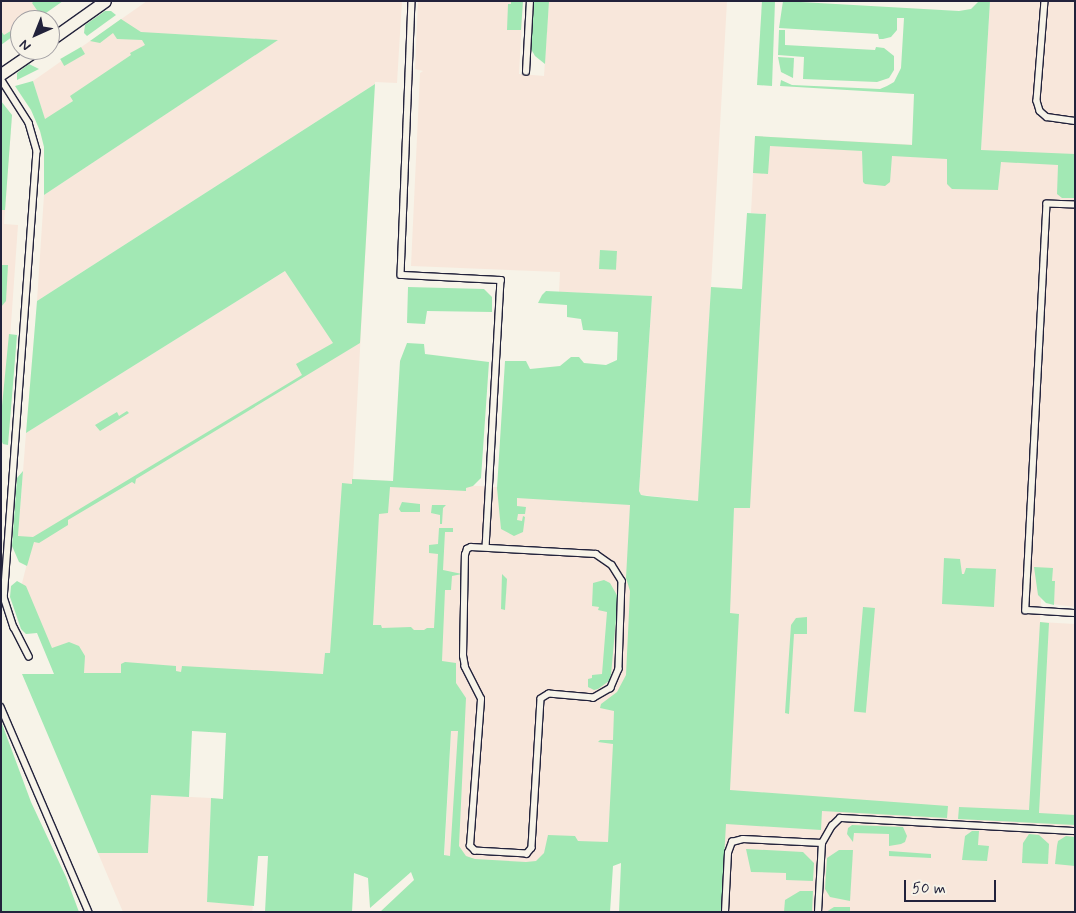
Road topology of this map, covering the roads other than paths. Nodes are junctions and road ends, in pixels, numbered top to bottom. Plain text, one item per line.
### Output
1 (105, 1) edge
2 (412, 1) edge
3 (530, 1) edge
4 (1045, 1) edge
5 (60, 33) edge
6 (21, 60) edge
7 (526, 72) dead end
8 (1, 74) edge
9 (1, 79) edge
10 (1075, 121) edge
11 (1075, 205) edge
12 (486, 548) junction
13 (1075, 613) edge
14 (29, 656) dead end
15 (1, 707) edge
16 (1075, 831) edge
17 (822, 842) junction
18 (89, 912) edge
19 (725, 912) edge
20 (818, 912) edge

1 - 5 street
2 - 12 lane
3 - 7 lane
4 - 10 lane
6 - 8 street
9 - 14 lane
11 - 13 lane
12 - 12 lane
15 - 18 lane
16 - 17 lane
17 - 19 lane
17 - 20 lane

